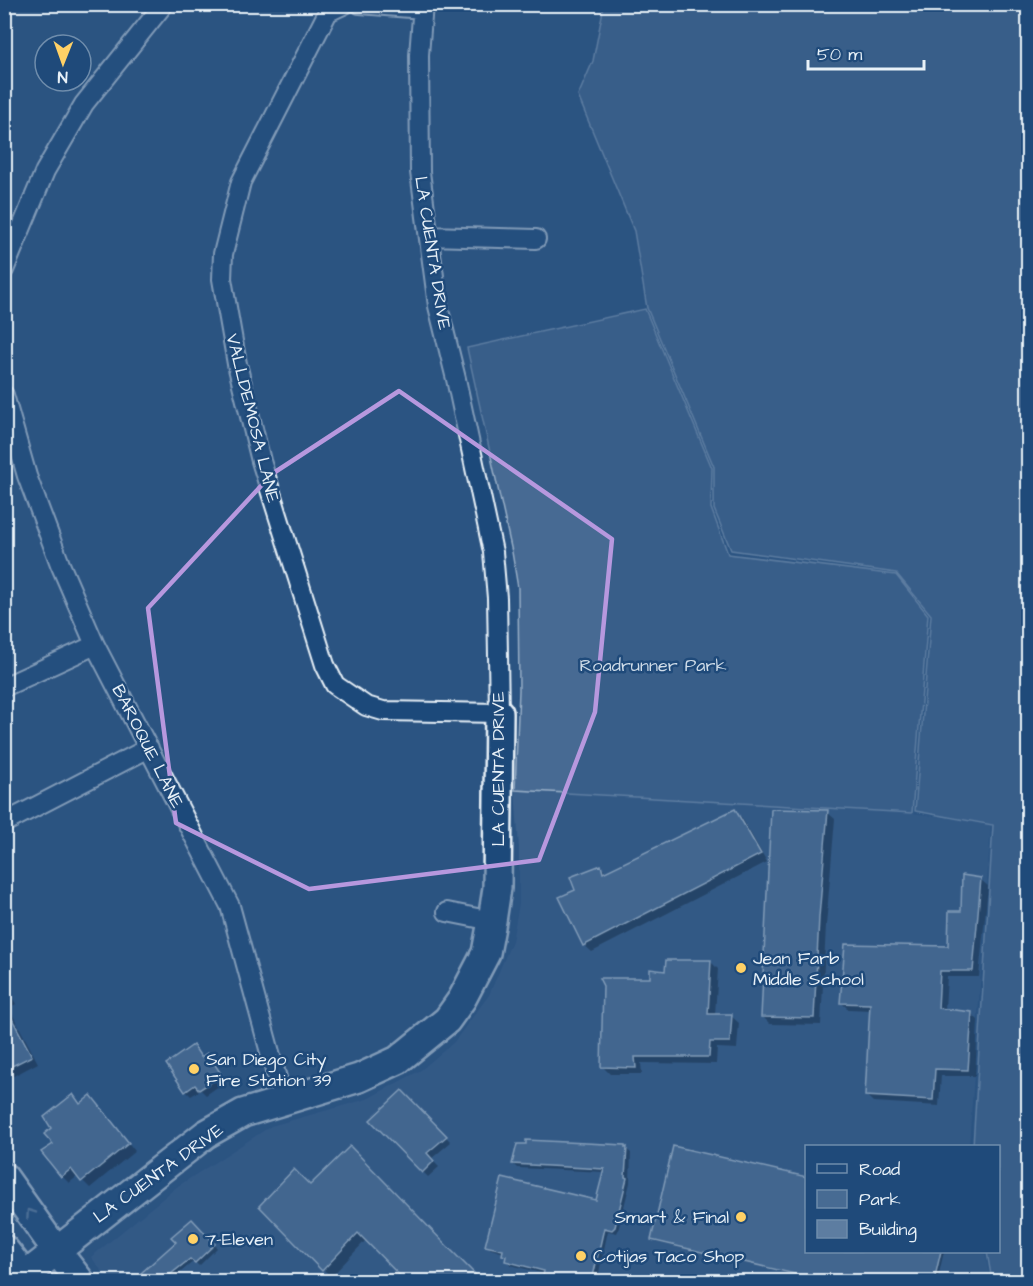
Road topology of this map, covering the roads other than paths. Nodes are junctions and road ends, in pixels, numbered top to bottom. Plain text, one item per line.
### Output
1 (164, 4) edge
2 (345, 4) edge
3 (360, 4) edge
4 (423, 7) edge
5 (429, 236) junction
6 (536, 238) dead end
7 (4, 270) edge
8 (4, 395) edge
9 (95, 645) junction
10 (4, 687) edge
11 (499, 713) junction
12 (149, 748) junction
13 (4, 823) edge
14 (447, 912) dead end
15 (492, 921) junction
16 (283, 1100) junction
17 (4, 1177) edge
18 (4, 1249) edge
19 (56, 1250) junction
20 (24, 1279) edge
21 (81, 1281) edge

1 - 7 street
2 - 11 street, VALLDEMOSA LANE
3 - 4 street
4 - 5 street, LA CUENTA DRIVE
5 - 6 street
5 - 11 street, LA CUENTA DRIVE
8 - 9 street, BAROQUE LANE
9 - 10 street
9 - 12 street, BAROQUE LANE
11 - 15 street, LA CUENTA DRIVE
12 - 13 street
12 - 16 street, BAROQUE LANE
14 - 15 street
15 - 16 street, LA CUENTA DRIVE
16 - 19 street, LA CUENTA DRIVE
19 -> 17 street
18 - 20 street
19 - 20 street, LA CUENTA DRIVE
19 - 21 street

